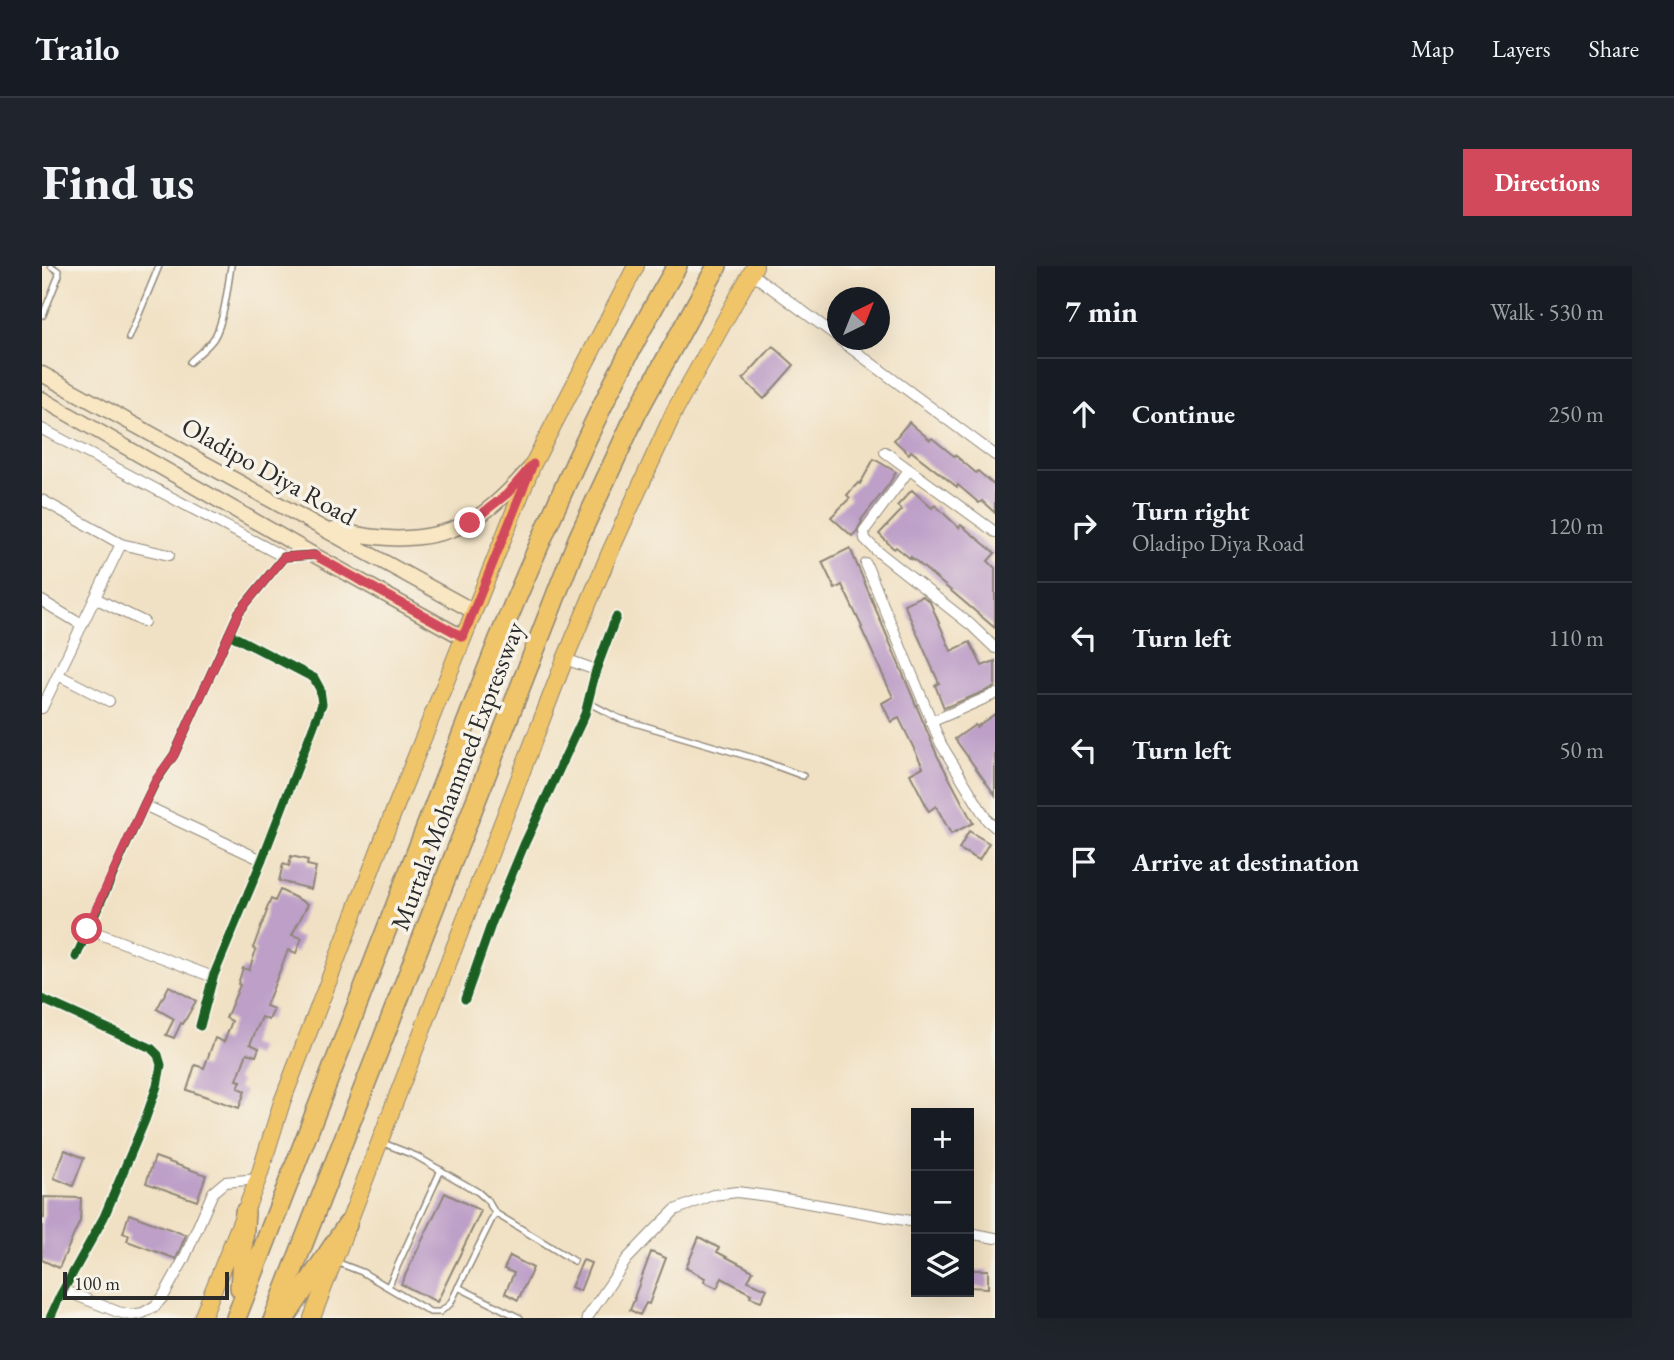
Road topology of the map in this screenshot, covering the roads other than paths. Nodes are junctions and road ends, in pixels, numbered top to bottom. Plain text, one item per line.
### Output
1 (51, 266) edge
2 (159, 266) edge
3 (232, 266) edge
4 (636, 266) edge
5 (677, 266) edge
6 (717, 266) edge
7 (753, 270) edge
8 (43, 315) edge
9 (827, 329) edge
10 (129, 338) dead end
11 (855, 350) edge
12 (190, 362) dead end
13 (42, 374) edge
14 (42, 399) edge
15 (42, 429) edge
16 (885, 452) dead end
17 (995, 454) edge
18 (533, 464) junction
19 (909, 470) junction
20 (42, 500) edge
21 (325, 529) junction
22 (995, 532) edge
23 (121, 544) junction
24 (169, 555) dead end
25 (314, 555) junction
26 (284, 557) junction
27 (866, 564) dead end
28 (94, 598) junction
29 (42, 601) edge
30 (473, 611) junction
31 (616, 617) dead end
32 (144, 622) dead end
33 (82, 625) junction
34 (229, 634) junction
35 (463, 637) junction
36 (995, 648) edge
37 (565, 659) junction
38 (596, 670) junction
39 (58, 676) junction
40 (995, 694) edge
41 (45, 696) edge
42 (109, 701) dead end
43 (589, 703) junction
44 (42, 708) edge
45 (931, 722) junction
46 (803, 776) dead end
47 (144, 805) junction
48 (995, 827) edge
49 (262, 860) junction
50 (87, 929) junction
51 (76, 957) dead end
52 (213, 977) junction
53 (42, 999) edge
54 (464, 999) dead end
55 (200, 1026) dead end
56 (379, 1141) junction
57 (441, 1170) junction
58 (258, 1179) junction
59 (245, 1212) junction
60 (495, 1213) junction
61 (911, 1221) edge
62 (347, 1225) junction
63 (974, 1234) edge
64 (995, 1238) edge
65 (333, 1261) junction
66 (574, 1261) dead end
67 (388, 1287) junction
68 (458, 1287) junction
69 (63, 1290) junction
70 (50, 1318) edge
71 (202, 1318) edge
72 (235, 1318) edge
73 (274, 1318) edge
74 (285, 1318) edge
75 (312, 1318) edge
76 (520, 1318) edge
77 (587, 1318) edge

1 - 8 lane
2 - 10 lane
3 - 12 lane
4 - 18 main road
5 - 72 highway, Murtala Mohammed Expressway
6 - 73 highway, Murtala Mohammed Expressway
7 - 9 street
7 - 37 main road
11 - 17 street
13 - 21 main road, Oladipo Diya Road
14 - 25 main road, Oladipo Diya Road
15 - 26 street
16 - 19 street
18 - 21 main road
18 - 30 main road
19 - 22 street
19 - 36 street
20 - 23 street
21 - 30 main road, Oladipo Diya Road
23 - 24 street
23 - 28 street
25 - 26 street
25 - 35 main road, Oladipo Diya Road
26 - 34 street
27 - 45 street
28 - 32 street
28 - 33 street
29 - 33 street
30 - 35 main road
31 - 38 street
33 - 39 street
34 - 47 street
34 - 49 street
35 - 58 main road
37 - 38 street
37 - 56 main road
38 - 43 street
39 - 41 street
39 - 42 street
40 - 45 street
41 - 44 street
43 - 46 lane
43 - 54 street
45 - 48 street
47 - 49 street
47 - 50 street
49 - 52 street
50 - 51 street
50 - 52 street
52 - 55 street
53 - 69 street
56 - 57 lane
56 - 62 main road
57 - 60 lane
57 - 67 lane
58 - 59 main road
58 - 69 street
59 - 71 main road
59 - 72 highway
60 - 66 lane
60 - 68 lane
61 - 77 street
62 - 65 main road
62 - 74 highway
63 - 64 street
65 - 67 lane
65 - 75 main road
67 - 68 lane
68 - 76 lane
69 - 70 street

